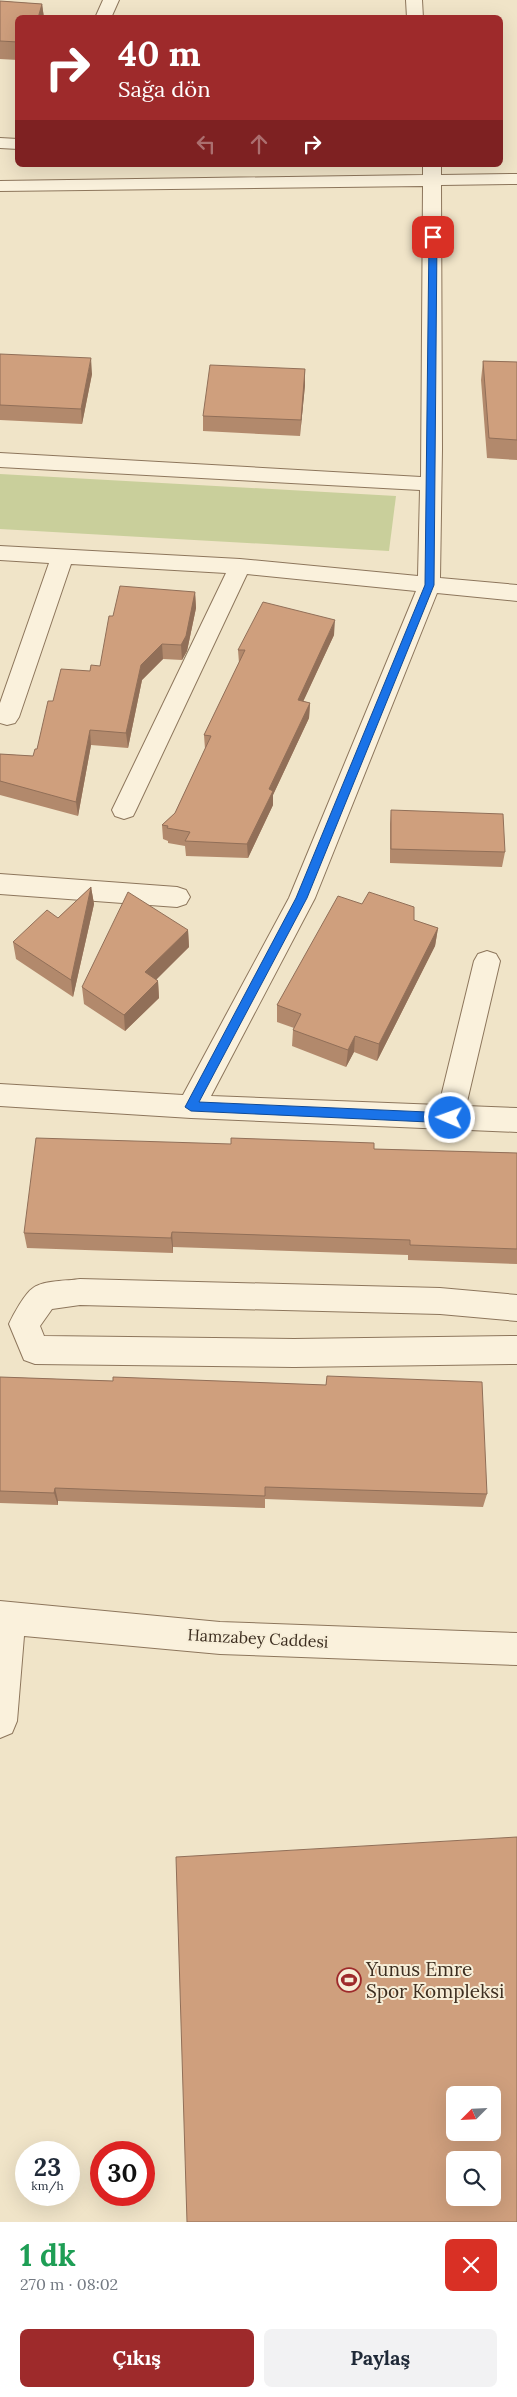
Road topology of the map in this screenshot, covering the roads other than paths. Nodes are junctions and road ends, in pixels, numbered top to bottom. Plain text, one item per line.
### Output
1 (111, 0) edge
2 (414, 0) edge
3 (104, 15) edge
4 (416, 15) edge
5 (0, 143) edge
6 (15, 144) edge
7 (37, 167) edge
8 (433, 172) edge
9 (517, 179) edge
10 (30, 185) junction
11 (4, 186) edge
12 (0, 205) edge
13 (0, 460) edge
14 (431, 484) junction
15 (0, 553) edge
16 (63, 555) junction
17 (240, 566) junction
18 (429, 585) junction
19 (517, 592) edge
20 (7, 717) dead end
21 (124, 810) dead end
22 (0, 884) edge
23 (177, 897) dead end
24 (487, 961) dead end
25 (0, 1095) edge
26 (191, 1107) junction
27 (450, 1118) junction
28 (517, 1120) edge
29 (517, 1308) edge
30 (517, 1350) edge
31 (4, 1617) edge
32 (517, 1650) edge
33 (0, 1721) edge

1 - 3 street
2 - 4 street
5 - 6 street
7 - 10 street
8 - 9 street
8 - 10 street
8 - 14 street
10 - 11 street
11 - 12 street
13 - 14 street
14 - 18 street
15 - 16 street
16 - 17 street
16 - 20 street
17 - 18 street
17 - 21 street
18 - 19 street
18 - 26 street
22 - 23 street
24 - 27 street
25 - 26 street
26 - 27 street
27 - 28 street
29 - 30 street
31 - 32 street, Hamzabey Caddesi
31 - 33 street

